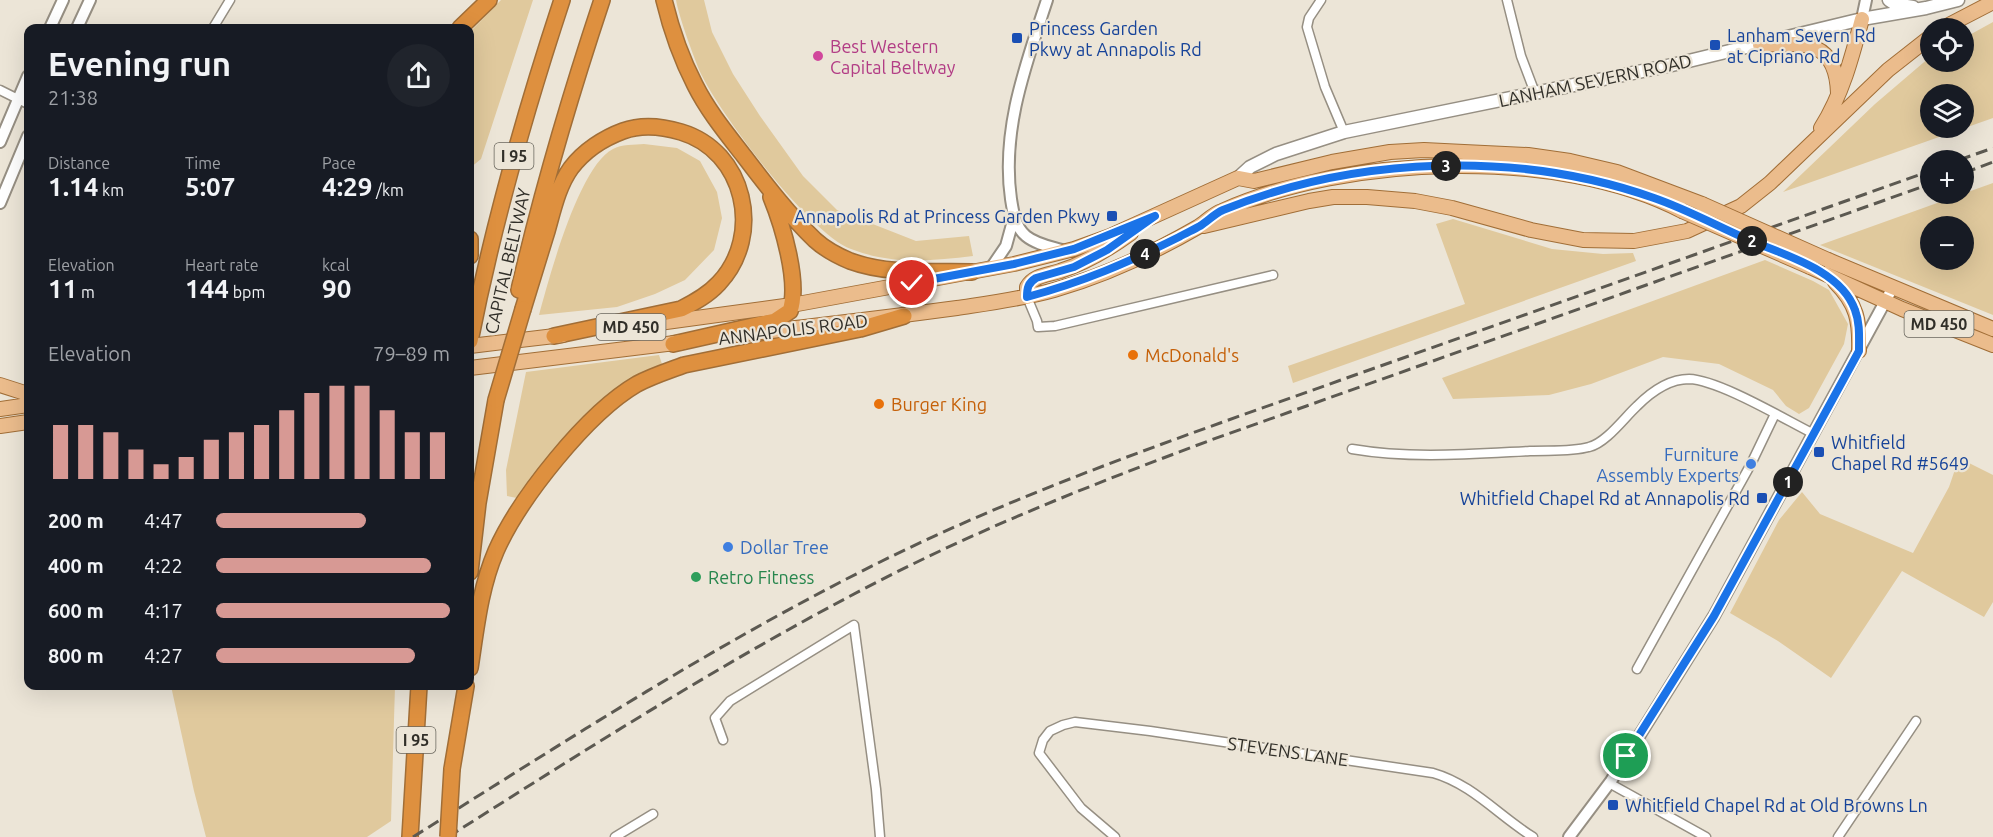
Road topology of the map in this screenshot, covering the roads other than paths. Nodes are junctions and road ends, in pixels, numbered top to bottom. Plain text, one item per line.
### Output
1 (63, 0) edge
2 (90, 0) edge
3 (230, 0) edge
4 (489, 0) edge
5 (562, 0) edge
6 (602, 0) edge
7 (664, 0) edge
8 (1047, 0) edge
9 (1321, 0) edge
10 (1507, 0) edge
11 (1866, 0) edge
12 (1889, 0) edge
13 (1958, 0) edge
14 (1993, 2) edge
15 (1926, 8) junction
16 (1962, 18) edge
17 (1862, 19) junction
18 (52, 24) edge
19 (79, 24) edge
20 (215, 24) edge
21 (464, 24) edge
22 (1760, 45) junction
23 (1920, 45) edge
24 (0, 90) edge
25 (1535, 93) junction
26 (1838, 98) junction
27 (23, 101) edge
28 (1344, 132) junction
29 (0, 142) edge
30 (24, 146) edge
31 (1804, 152) junction
32 (1238, 178) junction
33 (765, 183) junction
34 (0, 203) edge
35 (1155, 216) junction
36 (1014, 217) junction
37 (1199, 227) junction
38 (1066, 251) junction
39 (991, 268) junction
40 (972, 272) junction
41 (1273, 275) dead end
42 (1829, 276) junction
43 (1893, 287) junction
44 (1027, 297) junction
45 (1886, 302) junction
46 (792, 305) junction
47 (519, 310) junction
48 (904, 316) junction
49 (474, 322) edge
50 (1993, 328) edge
51 (554, 336) junction
52 (474, 344) edge
53 (673, 344) junction
54 (1993, 345) edge
55 (1859, 351) junction
56 (474, 368) edge
57 (0, 385) edge
58 (24, 393) edge
59 (24, 395) edge
60 (0, 398) edge
61 (24, 406) edge
62 (0, 409) edge
63 (1775, 414) junction
64 (24, 423) edge
65 (0, 426) edge
66 (1814, 434) junction
67 (1352, 449) dead end
68 (474, 538) edge
69 (474, 643) edge
70 (1637, 669) dead end
71 (420, 690) edge
72 (457, 690) edge
73 (465, 690) edge
74 (1916, 721) dead end
75 (723, 740) dead end
76 (452, 769) junction
77 (1609, 783) junction
78 (653, 814) dead end
79 (410, 837) edge
80 (448, 837) edge
81 (615, 837) edge
82 (880, 837) edge
83 (1115, 837) edge
84 (1533, 837) edge
85 (1569, 837) edge
86 (1706, 837) edge
87 (1838, 837) edge

1 - 18 street
2 - 19 street
3 - 20 street
4 - 21 highway
5 - 49 highway, CAPITAL BELTWAY / I 95
6 - 47 highway, CAPITAL BELTWAY / I 95
7 - 33 highway
8 - 36 street
9 - 28 street
10 - 25 street
11 - 17 street
12 - 15 main road
13 - 15 main road, LANHAM SEVERN ROAD
14 - 16 main road
15 - 17 main road, LANHAM SEVERN ROAD
17 - 22 main road, LANHAM SEVERN ROAD
17 - 26 main road
22 - 25 main road, LANHAM SEVERN ROAD
22 - 26 main road
23 - 31 main road
24 - 27 street
25 - 28 main road, LANHAM SEVERN ROAD
26 - 31 main road
27 - 29 street
28 - 32 main road, LANHAM SEVERN ROAD
30 - 34 street
31 - 37 main road
32 - 35 main road, ANNAPOLIS ROAD / MD 450
32 - 43 main road, ANNAPOLIS ROAD / MD 450, bridge
33 - 40 highway
33 - 46 highway
35 - 38 main road, ANNAPOLIS ROAD / MD 450
35 - 44 main road
36 - 38 street
36 - 39 street
37 - 42 main road, ANNAPOLIS ROAD / MD 450, bridge
37 - 44 main road, ANNAPOLIS ROAD / MD 450
38 - 39 main road, ANNAPOLIS ROAD / MD 450
39 - 40 main road, ANNAPOLIS ROAD / MD 450
40 - 46 main road, ANNAPOLIS ROAD / MD 450
41 - 44 street
42 - 45 main road, ANNAPOLIS ROAD / MD 450
42 - 55 main road
43 - 45 street
43 - 50 main road, ANNAPOLIS ROAD / MD 450
44 - 48 main road, ANNAPOLIS ROAD / MD 450
45 - 54 main road, ANNAPOLIS ROAD / MD 450
45 - 55 street
46 - 51 main road, ANNAPOLIS ROAD / MD 450
46 - 53 highway
47 - 51 highway
47 - 68 highway, CAPITAL BELTWAY / I 95, bridge
48 - 53 main road, ANNAPOLIS ROAD / MD 450
48 - 69 highway
51 - 52 main road, ANNAPOLIS ROAD / MD 450
53 - 56 main road, ANNAPOLIS ROAD / MD 450
55 - 66 street
57 - 58 main road
59 - 60 main road
61 - 62 main road
63 - 66 street
63 - 67 street
63 - 70 street
64 - 65 main road
66 - 77 street
71 - 79 highway, I 95
72 - 76 highway, I 95
73 - 76 highway
74 - 87 street
75 - 82 street
76 - 80 highway, I 95, bridge
77 - 85 street
77 - 86 street
78 - 81 street
83 - 84 street, STEVENS LANE

